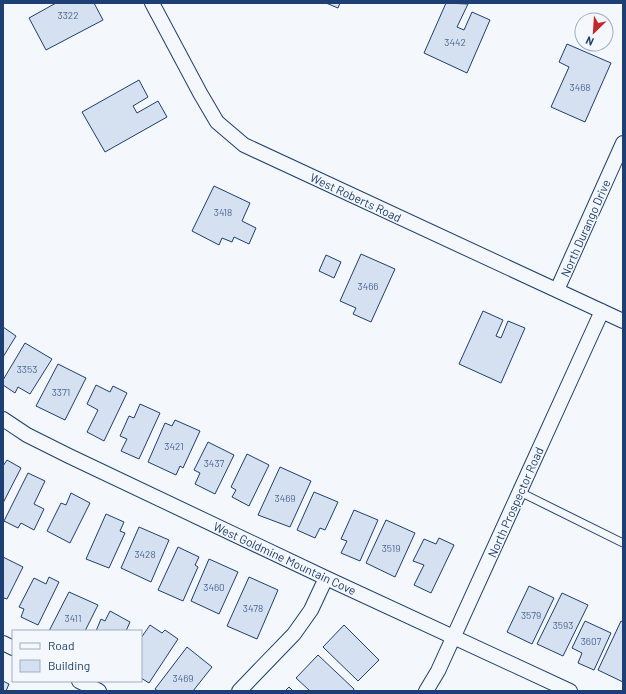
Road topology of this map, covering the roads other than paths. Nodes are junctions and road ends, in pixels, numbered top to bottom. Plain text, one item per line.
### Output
1 (152, 3) edge
2 (623, 143) edge
3 (558, 290) junction
4 (602, 311) junction
5 (623, 321) edge
6 (3, 419) edge
7 (520, 492) junction
8 (623, 543) edge
9 (326, 578) junction
10 (454, 637) junction
11 (3, 643) edge
12 (12, 648) edge
13 (81, 682) edge
14 (99, 691) edge
15 (239, 691) edge
16 (426, 691) edge
17 (570, 691) edge

1 - 3 street, West Roberts Road
2 - 3 street, North Durango Drive
3 - 4 street, West Roberts Road
4 - 5 street, West Roberts Road
4 - 7 street, North Prospector Road
6 - 9 street, West Goldmine Mountain Cove
7 - 8 lane
7 - 10 street, North Prospector Road
9 - 10 street, West Goldmine Mountain Cove
9 - 15 street
10 - 16 street, North Prospector Road
10 - 17 street, West Goldmine Mountain Cove
11 - 12 street
13 - 14 street

